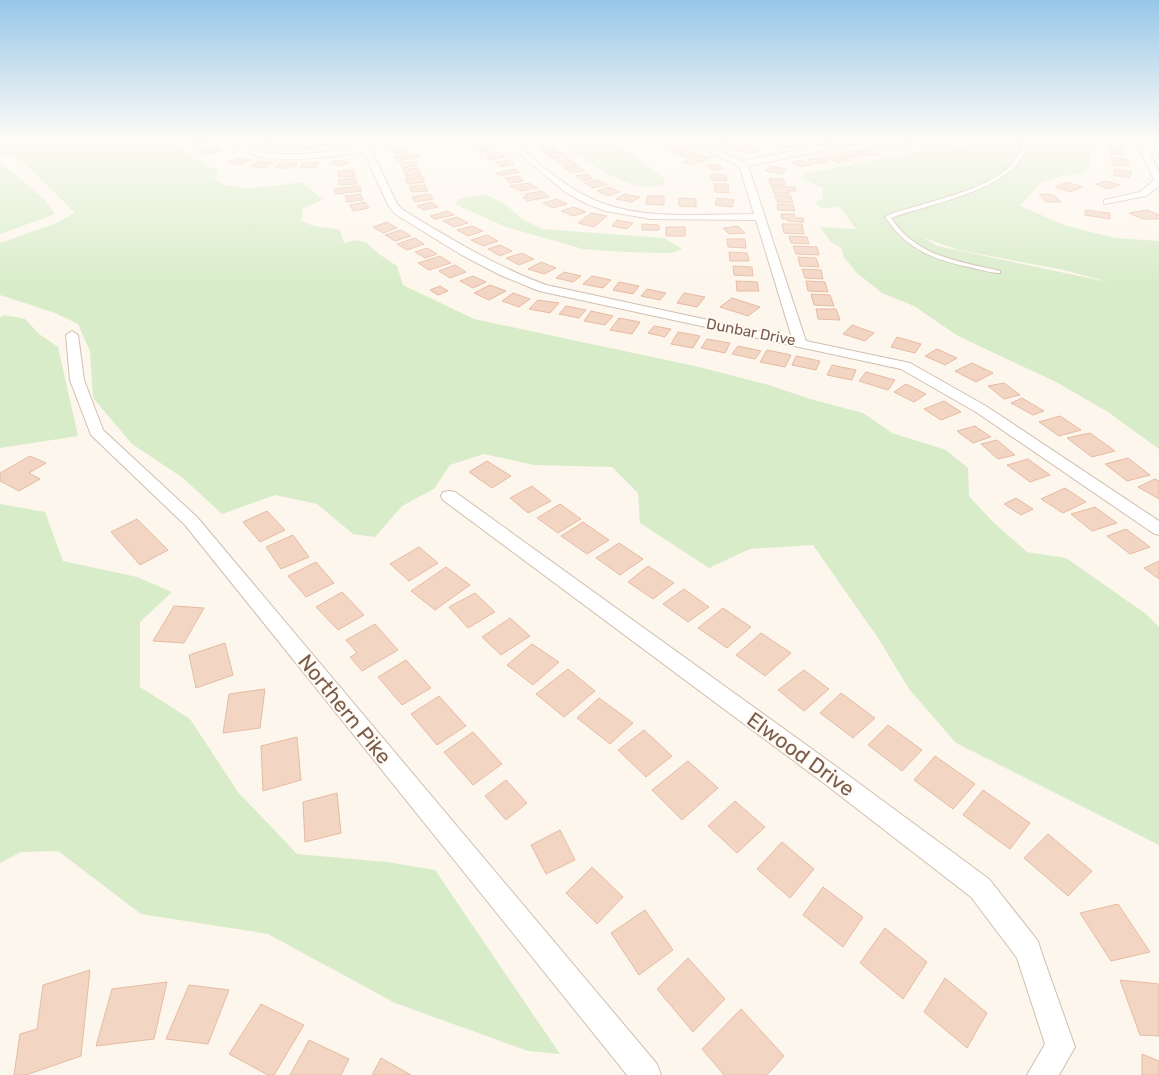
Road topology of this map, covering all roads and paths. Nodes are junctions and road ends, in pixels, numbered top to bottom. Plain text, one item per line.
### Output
1 (385, 187) edge
2 (566, 187) edge
3 (750, 187) edge
4 (977, 187) edge
5 (1151, 187) edge
6 (1107, 202) dead end
7 (760, 217) junction
8 (998, 272) dead end
9 (72, 335) dead end
10 (800, 342) junction
11 (449, 496) dead end
12 (1159, 529) edge
13 (646, 1075) edge
14 (1042, 1075) edge

1 - 10 street, Dunbar Drive
2 - 7 street
3 - 7 street
4 - 8 lane
5 - 6 street
7 - 10 street
9 - 13 street, Northern Pike
10 - 12 street, Dunbar Drive
11 - 14 street, Elwood Drive

